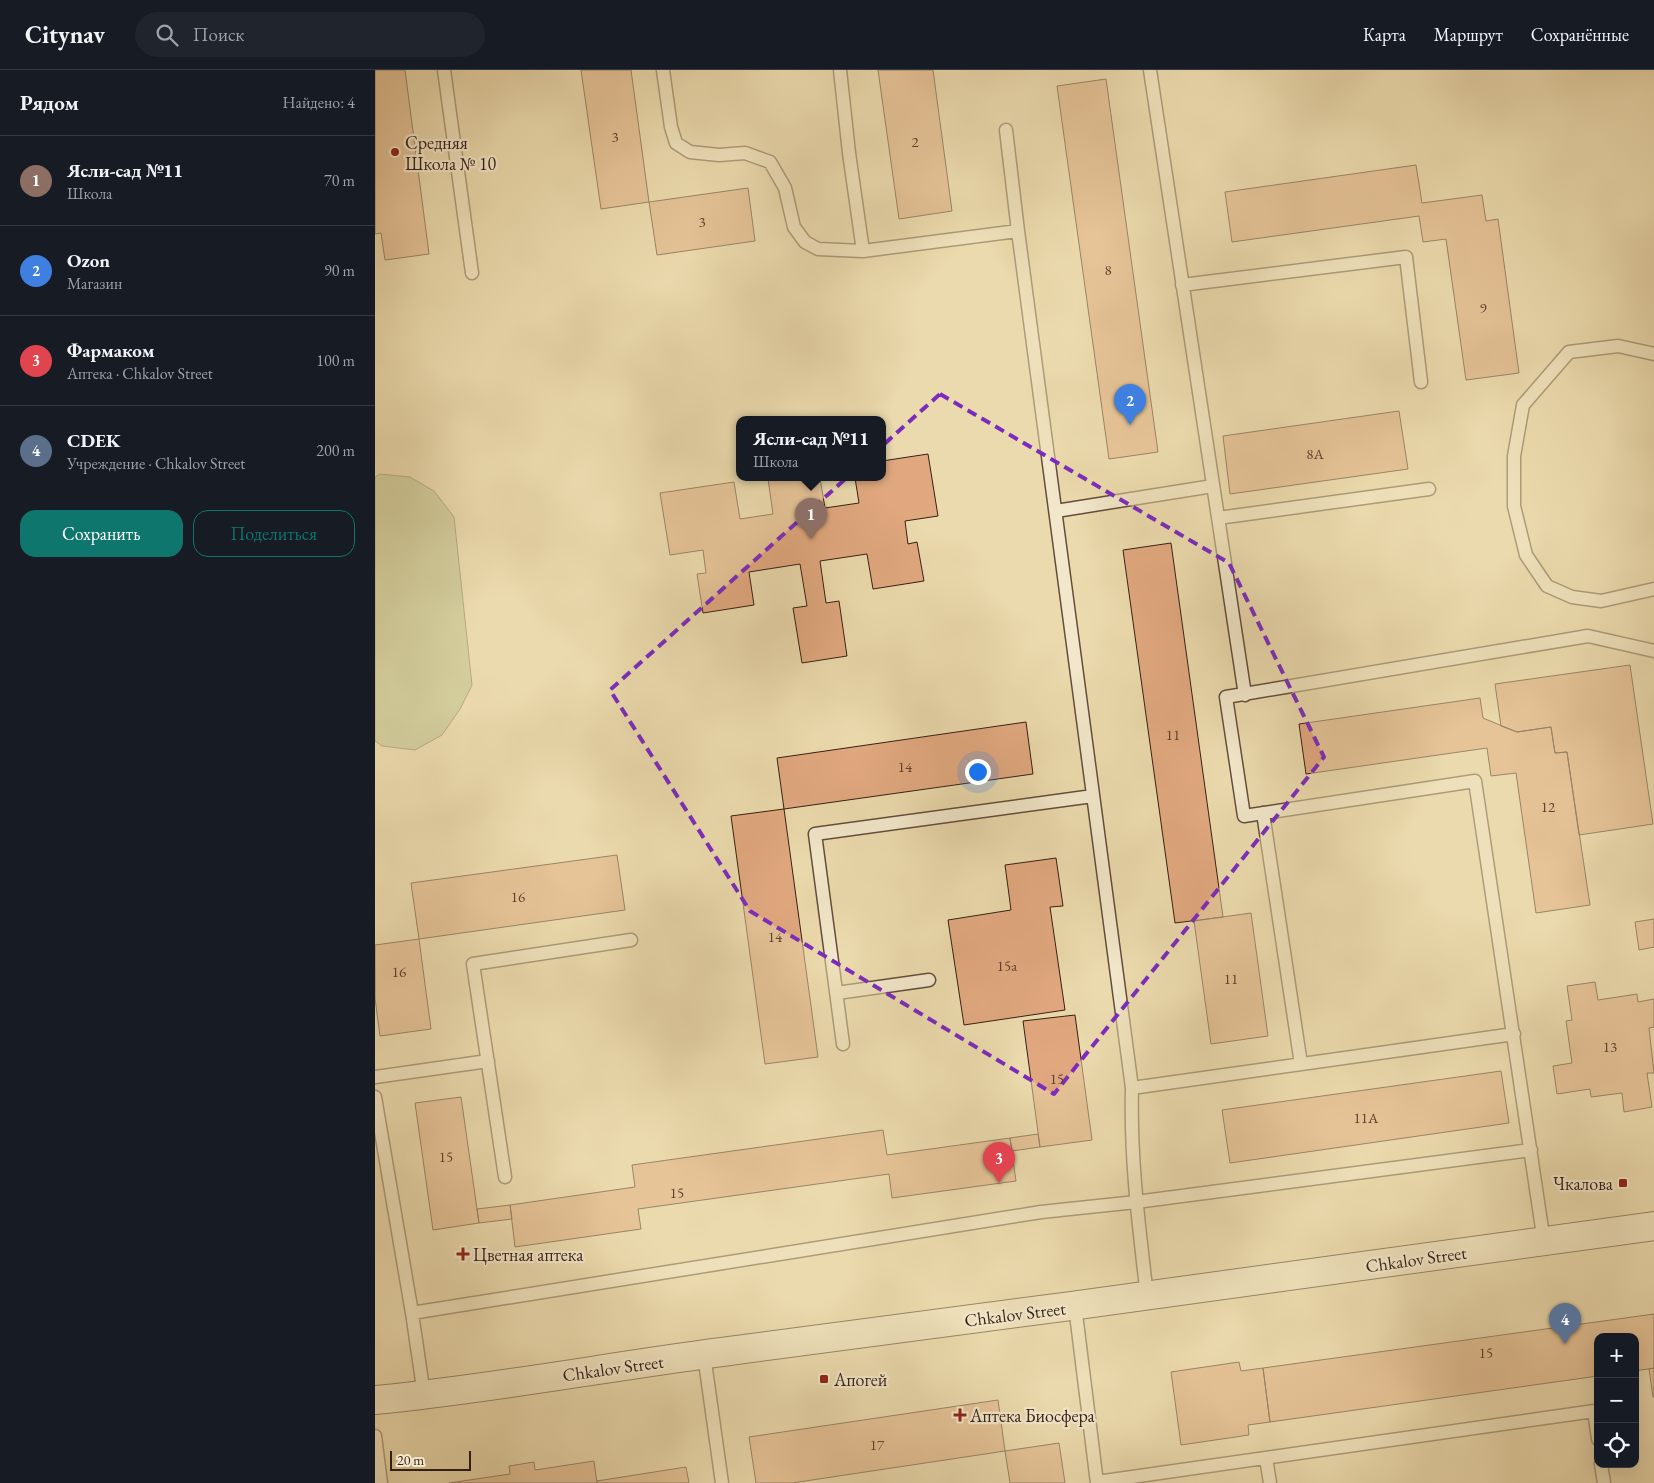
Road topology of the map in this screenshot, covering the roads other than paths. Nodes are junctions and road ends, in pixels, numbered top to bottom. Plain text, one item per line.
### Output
1 (444, 70) edge
2 (663, 70) edge
3 (840, 70) edge
4 (1150, 70) edge
5 (1006, 130) dead end
6 (1018, 231) junction
7 (863, 252) junction
8 (471, 273) dead end
9 (1183, 285) junction
10 (1654, 354) edge
11 (1421, 382) dead end
12 (1213, 486) junction
13 (1429, 489) dead end
14 (1056, 512) junction
15 (1218, 518) junction
16 (1654, 589) edge
17 (1654, 650) edge
18 (1245, 695) junction
19 (1093, 796) junction
20 (1263, 813) junction
21 (631, 940) dead end
22 (929, 980) dead end
23 (837, 993) junction
24 (1514, 1034) junction
25 (843, 1044) dead end
26 (488, 1061) junction
27 (1301, 1064) junction
28 (375, 1077) edge
29 (1132, 1088) junction
30 (375, 1097) edge
31 (1531, 1150) junction
32 (505, 1177) dead end
33 (1136, 1202) junction
34 (1654, 1226) edge
35 (1544, 1242) junction
36 (1147, 1296) junction
37 (1075, 1306) junction
38 (412, 1313) junction
39 (704, 1354) junction
40 (424, 1395) junction
41 (375, 1400) edge
42 (1596, 1423) edge
43 (375, 1436) edge
44 (1266, 1458) junction
45 (1602, 1468) edge
46 (381, 1483) edge
47 (723, 1483) edge
48 (1097, 1483) edge
49 (1270, 1483) edge
50 (1604, 1483) edge

1 - 8 lane
2 - 7 lane
3 - 7 lane
4 - 9 lane
5 - 6 lane
6 - 7 lane
6 - 14 lane
9 - 11 lane
9 - 12 lane
10 - 16 lane
12 - 14 lane
12 - 15 lane
13 - 15 lane
14 - 19 lane
15 - 18 lane
17 - 18 lane
18 - 20 lane
19 - 23 lane
19 - 29 lane
20 - 24 lane
20 - 27 lane
21 - 26 lane
22 - 23 lane
23 - 25 lane
24 - 27 lane
24 - 31 lane
26 - 28 lane
26 - 32 lane
27 - 29 lane
29 - 33 lane
30 - 38 lane
31 - 33 lane
31 - 35 lane
33 - 36 lane
33 - 38 lane
34 - 35 street, Chkalov Street
35 - 36 street, Chkalov Street
36 - 37 street, Chkalov Street
37 - 39 street, Chkalov Street
37 - 48 lane
38 - 40 lane
39 - 40 street, Chkalov Street
39 - 47 lane
40 - 41 street, Chkalov Street
42 - 44 lane
43 - 46 lane
44 - 48 lane
44 - 49 lane
45 - 50 lane

